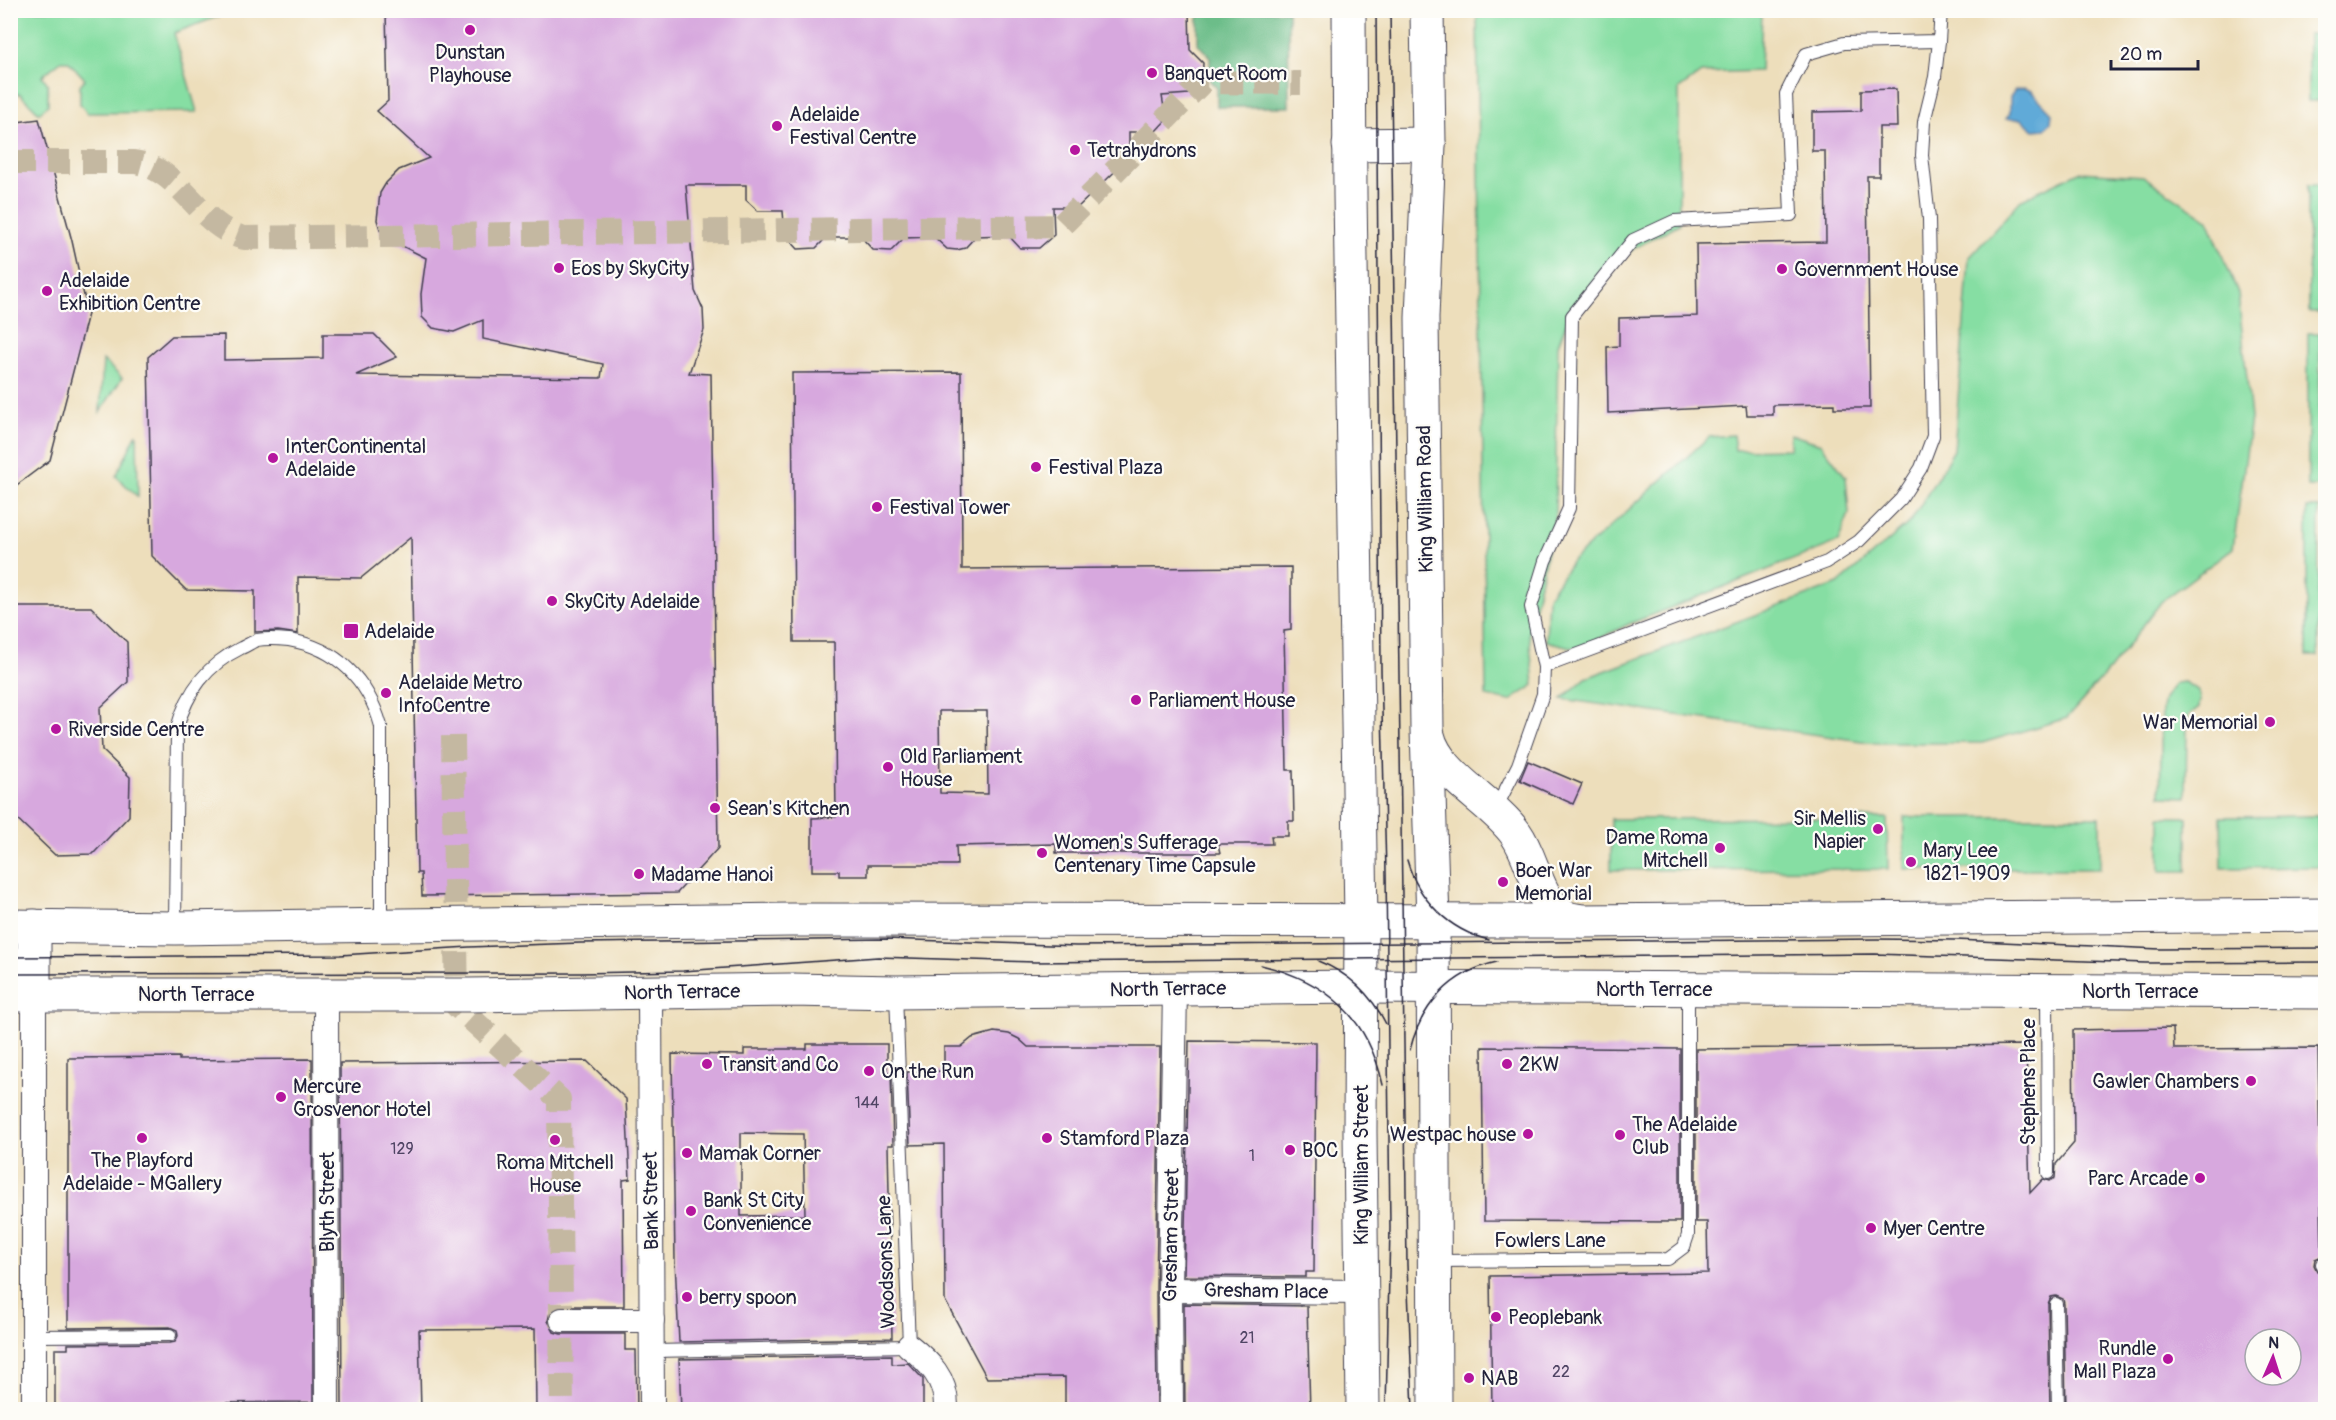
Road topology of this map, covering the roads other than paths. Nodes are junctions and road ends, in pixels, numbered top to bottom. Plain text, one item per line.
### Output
1 (1349, 10) edge
2 (1427, 10) edge
3 (1941, 10) edge
4 (1939, 41) junction
5 (1429, 144) junction
6 (1349, 145) junction
7 (1544, 667) junction
8 (1427, 730) junction
9 (1495, 811) junction
10 (2325, 915) edge
11 (1362, 921) junction
12 (1433, 921) junction
13 (1582, 921) junction
14 (22, 926) edge
15 (381, 926) junction
16 (175, 928) junction
17 (1361, 988) junction
18 (1432, 988) junction
19 (1175, 989) junction
20 (1688, 989) junction
21 (2048, 991) junction
22 (896, 992) junction
23 (2325, 992) edge
24 (650, 993) junction
25 (326, 994) junction
26 (22, 995) edge
27 (2048, 1173) dead end
28 (1434, 1261) junction
29 (1170, 1290) junction
30 (1362, 1292) junction
31 (2056, 1304) dead end
32 (562, 1320) dead end
33 (652, 1320) junction
34 (170, 1335) dead end
35 (34, 1336) junction
36 (909, 1346) junction
37 (653, 1351) junction
38 (945, 1406) dead end
39 (34, 1410) edge
40 (327, 1410) edge
41 (652, 1410) edge
42 (1171, 1410) edge
43 (1363, 1410) edge
44 (1435, 1410) edge
45 (2058, 1410) edge

1 - 6 main road
2 - 5 main road, King William Road
3 - 4 lane
4 - 7 lane
4 - 7 lane
5 - 6 main road
5 - 8 main road, King William Road
6 - 11 main road
7 - 9 lane
8 - 9 main road
8 - 12 main road, King William Road
9 - 13 main road
10 - 13 main road
11 - 12 main road
11 - 15 main road
11 - 17 main road, King William Street
12 - 13 main road
12 - 18 main road, King William Road
14 - 16 main road
14 - 26 main road
15 - 16 main road
15 - 16 lane
17 - 18 main road, North Terrace
17 - 19 main road, North Terrace
17 - 30 main road, King William Street
18 - 20 main road, North Terrace
18 - 28 main road
19 - 22 main road, North Terrace
19 - 29 street, Gresham Street
20 - 21 main road, North Terrace
20 - 28 lane, Fowlers Lane
21 - 23 main road, North Terrace
21 - 27 lane, Stephens Place
22 - 24 main road, North Terrace
22 - 36 lane, Woodsons Lane
24 - 25 main road, North Terrace
24 - 33 street, Bank Street
25 - 26 main road, North Terrace
25 - 40 street, Blyth Street
26 - 35 street
28 - 44 main road
29 - 30 street, Gresham Place
29 - 42 street, Gresham Street
30 - 43 main road, King William Street
31 - 45 lane
32 - 33 street
33 - 37 street, Bank Street
34 - 35 lane
35 - 39 street
36 - 37 lane, Woodsons Lane
36 - 38 street
37 - 41 street, Bank Street

